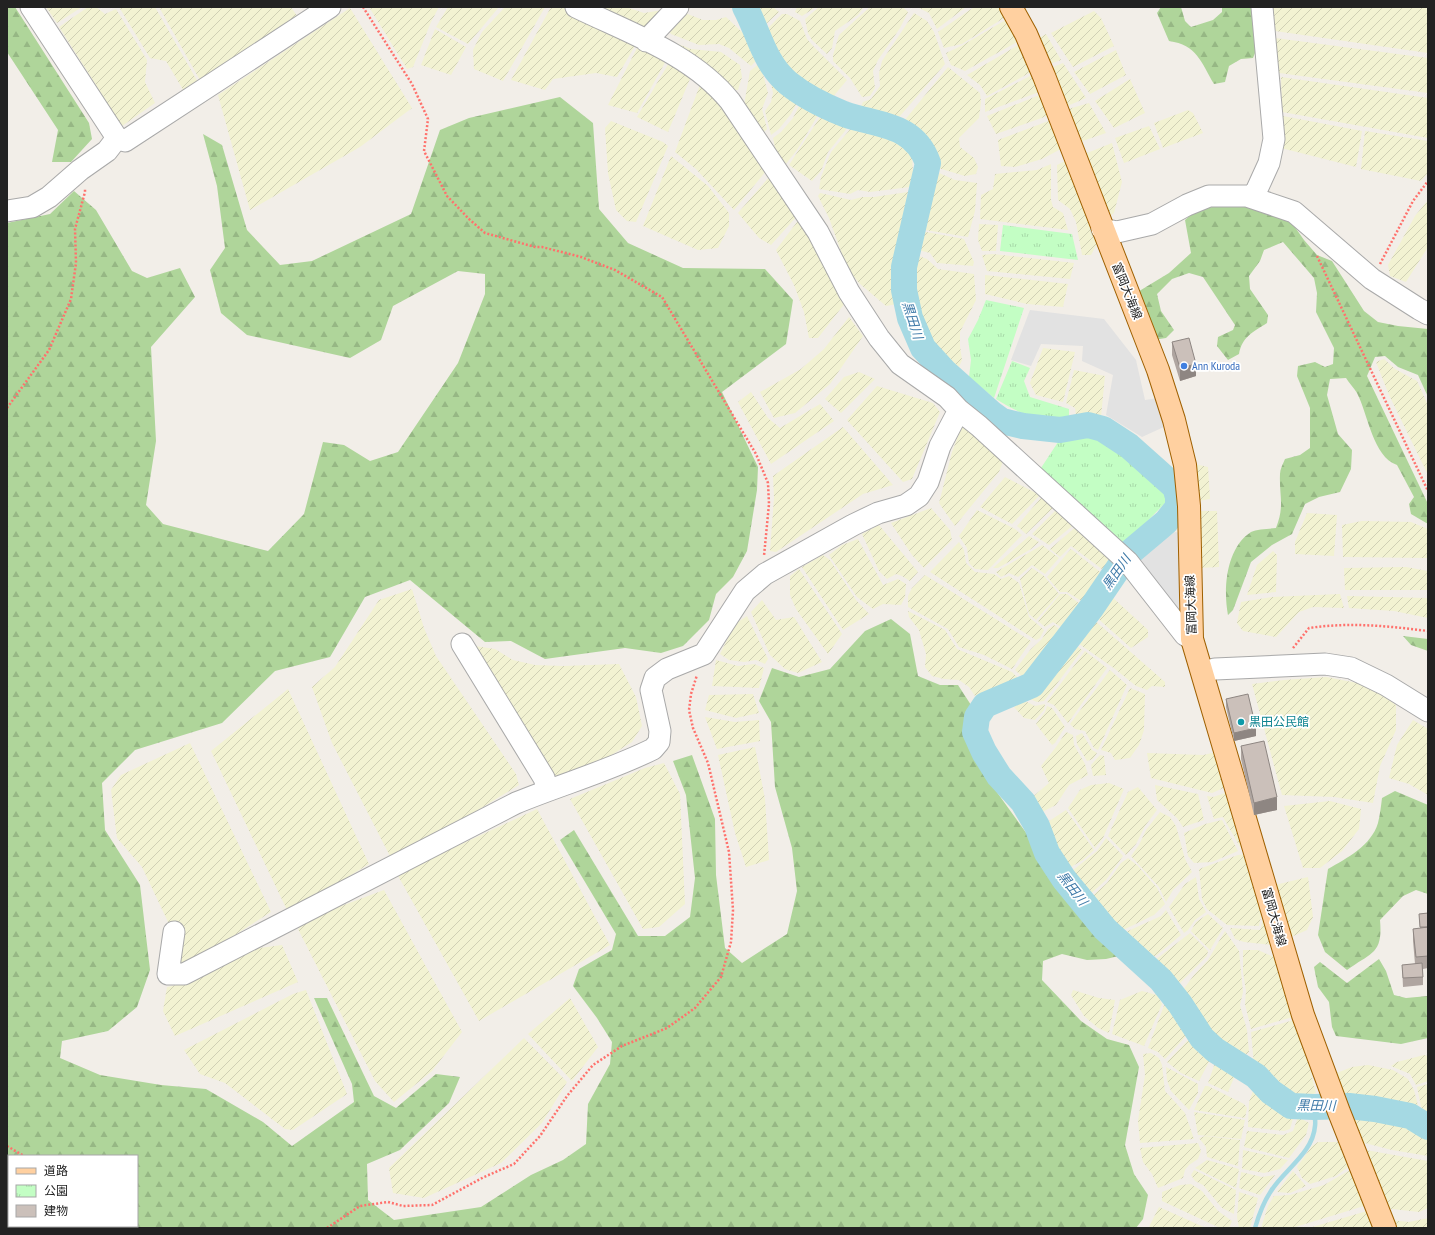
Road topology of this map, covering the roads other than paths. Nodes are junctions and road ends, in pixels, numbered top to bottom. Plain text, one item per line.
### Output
1 (31, 7) edge
2 (330, 7) edge
3 (576, 7) edge
4 (678, 7) edge
5 (1011, 7) edge
6 (1262, 7) edge
7 (646, 41) junction
8 (117, 138) junction
9 (1253, 198) junction
10 (7, 211) edge
11 (1102, 229) junction
12 (1428, 314) edge
13 (959, 410) junction
14 (1192, 639) junction
15 (462, 644) dead end
16 (1202, 672) junction
17 (1428, 711) edge
18 (548, 790) junction
19 (174, 932) dead end
20 (1385, 1228) edge

1 - 8 street
2 - 8 street
3 - 7 street
4 - 7 street
5 - 11 main road, 富岡大海線
6 - 9 street
7 - 13 street
8 - 10 street
9 - 11 street
9 - 12 street
11 - 14 main road, 富岡大海線
13 - 14 street
13 - 18 street
14 - 16 main road, 富岡大海線
15 - 18 street
16 - 17 street
16 - 20 main road, 富岡大海線
18 - 19 street

